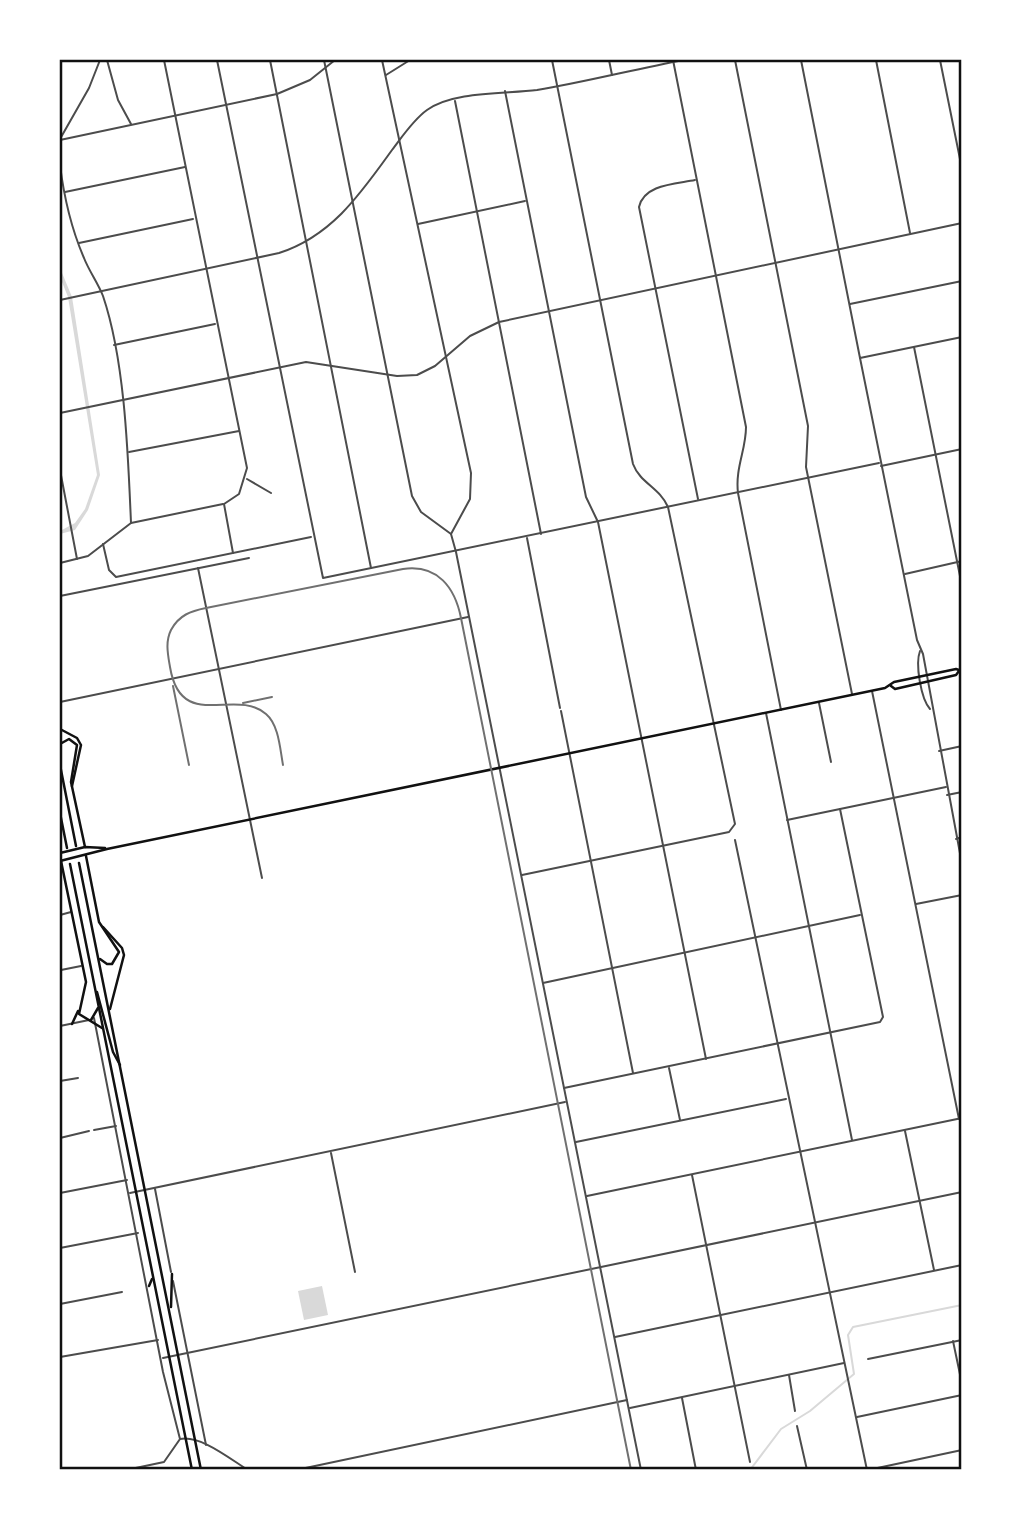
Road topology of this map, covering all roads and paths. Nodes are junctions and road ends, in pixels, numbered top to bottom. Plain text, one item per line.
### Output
1 (100, 60) edge
2 (107, 60) edge
3 (164, 60) edge
4 (217, 60) edge
5 (270, 60) edge
6 (324, 60) edge
7 (335, 60) edge
8 (382, 60) edge
9 (410, 60) edge
10 (552, 60) edge
11 (609, 60) edge
12 (684, 60) edge
13 (735, 60) edge
14 (800, 60) edge
15 (876, 60) edge
16 (940, 60) edge
17 (673, 61) edge
18 (326, 69) junction
19 (612, 75) junction
20 (386, 76) junction
21 (557, 86) junction
22 (505, 91) junction
23 (277, 94) junction
24 (455, 100) junction
25 (226, 105) junction
26 (175, 116) junction
27 (132, 125) junction
28 (60, 139) edge
29 (399, 141) junction
30 (60, 165) edge
31 (185, 167) junction
32 (961, 169) edge
33 (696, 180) junction
34 (64, 193) junction
35 (353, 201) junction
36 (527, 201) junction
37 (477, 212) junction
38 (195, 219) junction
39 (961, 223) edge
40 (417, 224) junction
41 (910, 233) junction
42 (307, 241) junction
43 (78, 243) junction
44 (838, 250) junction
45 (257, 258) junction
46 (776, 263) junction
47 (206, 270) junction
48 (715, 276) junction
49 (961, 281) edge
50 (656, 289) junction
51 (101, 291) junction
52 (60, 300) edge
53 (601, 301) junction
54 (849, 304) junction
55 (549, 311) junction
56 (499, 322) junction
57 (216, 323) junction
58 (961, 337) edge
59 (113, 345) junction
60 (914, 347) junction
61 (445, 357) junction
62 (860, 358) junction
63 (331, 364) junction
64 (279, 367) junction
65 (388, 375) junction
66 (228, 378) junction
67 (122, 400) junction
68 (60, 413) edge
69 (239, 431) junction
70 (961, 449) edge
71 (127, 453) junction
72 (935, 454) junction
73 (881, 464) junction
74 (60, 470) edge
75 (808, 478) junction
76 (246, 479) junction
77 (738, 492) junction
78 (271, 494) dead end
79 (699, 501) junction
80 (224, 504) junction
81 (667, 507) junction
82 (598, 522) junction
83 (131, 523) junction
84 (451, 534) junction
85 (541, 534) junction
86 (312, 537) junction
87 (527, 537) junction
88 (103, 544) junction
89 (456, 552) junction
90 (233, 553) junction
91 (249, 558) dead end
92 (78, 559) junction
93 (961, 561) edge
94 (956, 562) junction
95 (60, 563) edge
96 (198, 568) junction
97 (371, 569) junction
98 (904, 574) junction
99 (961, 586) edge
100 (60, 596) edge
101 (469, 617) junction
102 (920, 651) junction
103 (219, 668) junction
104 (960, 671) edge
105 (927, 675) junction
106 (921, 677) junction
107 (928, 682) junction
108 (922, 683) junction
109 (891, 686) junction
110 (872, 690) junction
111 (852, 695) junction
112 (60, 702) edge
113 (819, 702) junction
114 (781, 709) junction
115 (931, 710) junction
116 (765, 713) junction
117 (713, 724) junction
118 (60, 729) edge
119 (640, 740) junction
120 (60, 744) edge
121 (961, 746) edge
122 (939, 751) junction
123 (569, 754) junction
124 (831, 762) dead end
125 (60, 765) edge
126 (499, 768) junction
127 (946, 787) junction
128 (72, 789) junction
129 (961, 792) edge
130 (947, 795) junction
131 (893, 798) junction
132 (840, 809) junction
133 (60, 813) edge
134 (250, 820) junction
135 (786, 820) junction
136 (961, 838) edge
137 (956, 839) junction
138 (735, 840) dead end
139 (76, 846) dead end
140 (662, 846) junction
141 (66, 848) dead end
142 (85, 848) junction
143 (107, 849) junction
144 (60, 852) edge
145 (86, 856) junction
146 (60, 861) edge
147 (591, 861) junction
148 (79, 863) dead end
149 (70, 864) dead end
150 (961, 864) edge
151 (520, 875) junction
152 (262, 878) dead end
153 (961, 895) edge
154 (915, 905) junction
155 (71, 912) junction
156 (60, 915) edge
157 (861, 915) junction
158 (99, 922) junction
159 (808, 926) junction
160 (754, 938) junction
161 (684, 953) junction
162 (98, 956) junction
163 (83, 966) junction
164 (613, 968) junction
165 (61, 970) dead end
166 (542, 983) junction
167 (94, 985) junction
168 (98, 1005) junction
169 (79, 1008) junction
170 (109, 1012) junction
171 (90, 1020) junction
172 (95, 1020) junction
173 (72, 1024) junction
174 (60, 1026) edge
175 (103, 1031) junction
176 (830, 1033) junction
177 (776, 1044) junction
178 (706, 1059) junction
179 (120, 1066) junction
180 (669, 1067) junction
181 (634, 1074) junction
182 (78, 1078) dead end
183 (60, 1081) edge
184 (563, 1088) junction
185 (787, 1098) junction
186 (566, 1102) junction
187 (960, 1118) edge
188 (681, 1121) junction
189 (116, 1126) junction
190 (94, 1130) dead end
191 (905, 1130) junction
192 (89, 1131) dead end
193 (60, 1138) edge
194 (852, 1140) junction
195 (575, 1143) junction
196 (798, 1152) junction
197 (331, 1153) junction
198 (692, 1175) junction
199 (127, 1180) junction
200 (155, 1188) junction
201 (146, 1190) junction
202 (136, 1192) junction
203 (961, 1192) edge
204 (60, 1193) edge
205 (130, 1193) junction
206 (586, 1196) junction
207 (920, 1201) junction
208 (813, 1222) junction
209 (138, 1233) junction
210 (706, 1244) junction
211 (60, 1248) edge
212 (961, 1265) edge
213 (600, 1267) junction
214 (934, 1270) junction
215 (355, 1272) dead end
216 (172, 1274) junction
217 (153, 1276) junction
218 (147, 1287) junction
219 (122, 1292) dead end
220 (830, 1293) junction
221 (60, 1304) edge
222 (154, 1313) junction
223 (722, 1315) junction
224 (161, 1317) junction
225 (171, 1317) junction
226 (614, 1338) junction
227 (961, 1339) edge
228 (159, 1340) junction
229 (953, 1341) junction
230 (188, 1353) junction
231 (178, 1355) junction
232 (60, 1356) edge
233 (169, 1357) junction
234 (163, 1358) junction
235 (868, 1359) dead end
236 (845, 1363) junction
237 (789, 1375) junction
238 (961, 1384) edge
239 (736, 1386) junction
240 (961, 1395) edge
241 (682, 1397) junction
242 (627, 1400) junction
243 (629, 1408) junction
244 (795, 1411) dead end
245 (857, 1417) junction
246 (797, 1426) dead end
247 (186, 1438) junction
248 (180, 1440) junction
249 (195, 1441) junction
250 (206, 1445) junction
251 (961, 1450) edge
252 (750, 1462) dead end
253 (126, 1469) edge
254 (192, 1469) edge
255 (201, 1469) edge
256 (248, 1469) edge
257 (296, 1469) edge
258 (641, 1469) edge
259 (696, 1469) edge
260 (807, 1469) edge
261 (868, 1469) edge

1 - 28 street
2 - 27 street
3 - 26 street
4 - 25 street
5 - 23 street
6 - 18 street
7 - 18 street
8 - 20 street
9 - 20 street
10 - 21 street
11 - 19 street
12 - 17 street
13 - 46 street
14 - 44 street
15 - 41 street
16 - 32 street
17 - 19 street
17 - 33 street
18 - 23 street
18 - 35 street
19 - 21 street
20 - 29 street
21 - 22 street
21 - 53 street
22 - 24 street
22 - 36 street
23 - 25 street
23 - 42 street
24 - 29 street
24 - 37 street
25 - 26 street
25 - 45 street
26 - 27 street
26 - 31 street
27 - 28 street
29 - 35 street
29 - 40 street
30 - 34 street
31 - 34 street
31 - 38 street
33 - 48 street
33 - 50 street
34 - 43 street
35 - 42 street
35 - 65 street
36 - 37 street
36 - 55 street
37 - 40 street
37 - 56 street
38 - 43 street
38 - 47 street
39 - 41 street
40 - 61 street
41 - 44 street
42 - 45 street
42 - 63 street
43 - 51 street
44 - 46 street
44 - 54 street
45 - 47 street
45 - 64 street
46 - 48 street
46 - 75 street
47 - 51 street
47 - 57 street
48 - 50 street
48 - 77 street
49 - 54 street
50 - 53 street
50 - 79 street
51 - 52 street
51 - 59 street
53 - 55 street
53 - 81 street
54 - 62 street
55 - 56 street
55 - 82 street
56 - 61 street
56 - 85 street
57 - 59 street
57 - 66 street
58 - 60 street
59 - 67 street
60 - 62 street
60 - 72 street
61 - 65 street
61 - 84 street
62 - 73 street
63 - 64 street
63 - 65 street
63 - 97 street
64 - 66 street
64 - 86 street
65 - 84 street
66 - 67 street
66 - 69 street
67 - 68 street
67 - 71 street
69 - 71 street
69 - 76 street
70 - 72 street
71 - 83 street
72 - 73 street
72 - 94 street
73 - 75 street
73 - 98 street
74 - 92 street
75 - 77 street
75 - 111 street
76 - 78 street
76 - 80 street
77 - 79 street
77 - 114 street
79 - 81 street
80 - 83 street
80 - 90 street
81 - 82 street
81 - 117 street
82 - 85 street
82 - 119 street
83 - 88 street
84 - 89 street
85 - 87 street
86 - 90 street
86 - 97 street
87 - 89 street
87 - 123 street
88 - 90 street
88 - 92 street
89 - 97 street
89 - 101 street
91 - 96 street
92 - 95 street
93 - 94 street
94 - 98 street
94 - 99 street
96 - 100 street
96 - 103 street
98 - 102 street
101 - 103 street
101 - 126 street
102 - 105 street
102 - 106 street
103 - 112 street
103 - 134 street
104 - 105 main road
104 - 107 main road
105 - 106 main road
105 - 107 street
106 - 108 street
106 - 109 main road
107 - 108 main road
107 - 115 street
108 - 109 main road
108 - 115 street
109 - 110 main road
110 - 111 main road
110 - 131 street
111 - 113 main road
113 - 114 main road
113 - 124 street
114 - 116 main road
115 - 122 street
116 - 117 main road
116 - 135 street
117 - 119 main road
117 - 140 street
118 - 128 main road
119 - 123 main road
119 - 140 street
120 - 128 main road
121 - 122 street
122 - 127 street
123 - 126 main road
123 - 147 street
125 - 139 main road
126 - 134 main road
126 - 151 street
127 - 130 street
127 - 131 street
128 - 142 main road
129 - 130 street
130 - 137 street
131 - 132 street
131 - 154 street
132 - 135 street
132 - 157 street
133 - 141 main road
134 - 143 main road
134 - 152 street
135 - 159 street
136 - 137 street
137 - 150 street
138 - 160 street
140 - 147 street
140 - 161 street
142 - 143 main road
142 - 144 main road
143 - 145 main road
145 - 146 main road
145 - 158 main road
146 - 155 main road
147 - 151 street
147 - 164 street
148 - 162 main road
149 - 167 main road
151 - 166 street
153 - 154 street
154 - 187 street
155 - 156 street
155 - 163 main road
157 - 159 street
157 - 176 street
158 - 162 main road
158 - 170 main road
159 - 160 street
159 - 176 street
160 - 161 street
160 - 177 street
161 - 164 street
161 - 178 street
162 - 170 main road
163 - 165 street
163 - 169 main road
164 - 166 street
164 - 181 street
166 - 184 street
167 - 168 main road
167 - 179 main road
168 - 172 main road
168 - 175 main road
169 - 171 main road
169 - 173 main road
170 - 179 main road
171 - 172 main road
171 - 173 street
172 - 175 main road
172 - 189 street
173 - 174 street
175 - 202 main road
176 - 177 street
176 - 194 street
177 - 178 street
177 - 185 street
178 - 180 street
179 - 201 main road
180 - 181 street
180 - 188 street
181 - 184 street
182 - 183 street
184 - 186 street
185 - 188 street
185 - 196 street
186 - 195 street
186 - 197 street
187 - 191 street
188 - 195 street
189 - 190 street
189 - 199 street
191 - 194 street
191 - 207 street
192 - 193 street
194 - 196 street
195 - 206 street
196 - 198 street
196 - 208 street
197 - 200 street
197 - 215 street
198 - 206 street
198 - 210 street
199 - 204 street
199 - 205 street
200 - 201 street
200 - 216 street
201 - 202 street
201 - 225 main road
202 - 205 street
202 - 217 main road
203 - 207 street
205 - 209 street
206 - 213 street
207 - 208 street
207 - 214 street
208 - 210 street
208 - 220 street
209 - 211 street
209 - 218 street
210 - 213 street
210 - 223 street
212 - 214 street
213 - 226 street
213 - 230 street
214 - 220 street
216 - 225 main road
216 - 230 street
217 - 218 main road
217 - 224 main road
218 - 222 street
219 - 221 street
220 - 223 street
220 - 236 street
222 - 224 main road
222 - 228 street
223 - 226 street
223 - 239 street
224 - 233 main road
225 - 231 main road
226 - 242 street
227 - 229 street
228 - 232 street
228 - 234 street
229 - 235 street
229 - 238 street
230 - 231 street
230 - 250 street
231 - 233 street
231 - 249 main road
233 - 234 street
233 - 247 main road
234 - 248 street
236 - 237 street
236 - 245 street
237 - 239 street
237 - 244 street
239 - 241 street
239 - 252 street
240 - 245 street
241 - 243 street
241 - 259 street
242 - 243 street
242 - 257 street
243 - 258 street
245 - 261 street
246 - 260 street
247 - 248 street
247 - 249 street
247 - 254 main road
248 - 253 street
249 - 250 street
249 - 255 main road
250 - 256 street
251 - 261 street

